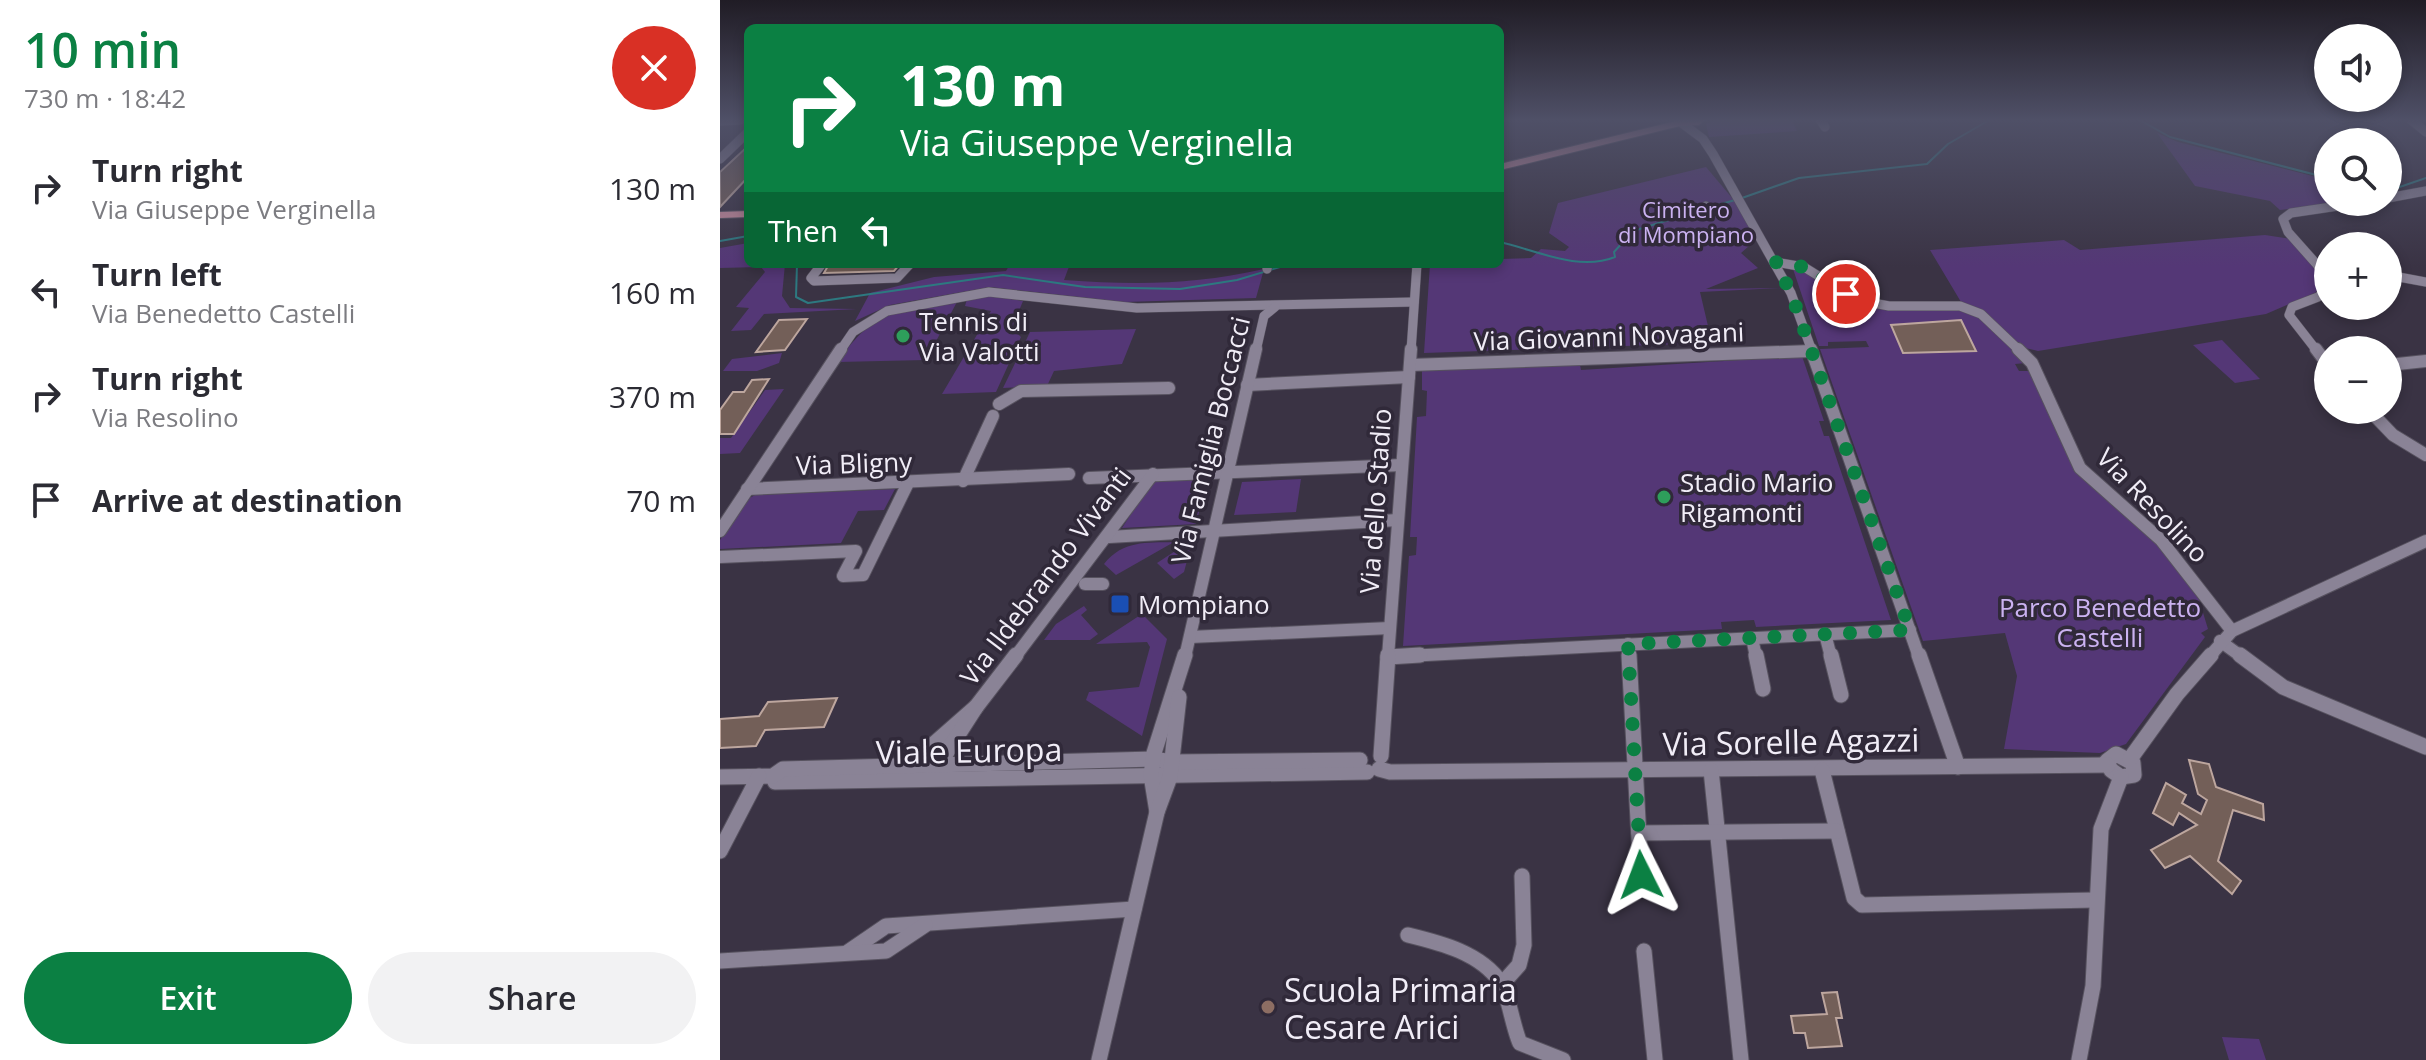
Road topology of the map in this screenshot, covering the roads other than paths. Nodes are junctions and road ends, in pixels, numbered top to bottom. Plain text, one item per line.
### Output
1 (1721, 168) edge
2 (2426, 191) edge
3 (2402, 195) edge
4 (2314, 210) edge
5 (744, 216) edge
6 (720, 218) edge
7 (2314, 261) edge
8 (1775, 262) junction
9 (819, 268) edge
10 (906, 268) edge
11 (1417, 268) edge
12 (2402, 278) edge
13 (2426, 282) edge
14 (2314, 299) edge
15 (1414, 302) junction
16 (1275, 307) junction
17 (2314, 347) edge
18 (1811, 351) junction
19 (2426, 362) edge
20 (2402, 364) edge
21 (1409, 371) junction
22 (1247, 385) junction
23 (1169, 388) dead end
24 (999, 404) dead end
25 (993, 416) dead end
26 (2382, 424) edge
27 (2426, 455) edge
28 (1402, 465) junction
29 (1227, 472) junction
30 (1153, 474) junction
31 (1067, 476) dead end
32 (1091, 476) dead end
33 (963, 481) junction
34 (908, 483) junction
35 (747, 489) junction
36 (1398, 520) junction
37 (720, 531) edge
38 (1212, 532) junction
39 (1109, 537) junction
40 (2426, 541) edge
41 (720, 557) edge
42 (1085, 584) dead end
43 (1103, 584) dead end
44 (1390, 628) junction
45 (1910, 630) junction
46 (2232, 631) junction
47 (1825, 634) junction
48 (1190, 637) junction
49 (1752, 638) junction
50 (2220, 641) junction
51 (1628, 644) junction
52 (1388, 657) junction
53 (1179, 682) junction
54 (1763, 689) dead end
55 (1841, 695) dead end
56 (976, 707) junction
57 (2426, 747) edge
58 (1154, 759) junction
59 (1372, 759) junction
60 (2130, 759) junction
61 (910, 765) junction
62 (941, 765) junction
63 (2108, 765) junction
64 (1958, 767) junction
65 (1171, 769) junction
66 (1711, 770) junction
67 (1822, 770) junction
68 (1636, 771) junction
69 (766, 776) junction
70 (720, 777) edge
71 (1150, 777) junction
72 (2121, 777) junction
73 (875, 779) junction
74 (1157, 812) junction
75 (1837, 831) junction
76 (1717, 832) junction
77 (1639, 833) junction
78 (720, 851) edge
79 (1641, 875) dead end
80 (1522, 876) dead end
81 (2095, 900) junction
82 (1134, 909) junction
83 (1408, 935) dead end
84 (1644, 951) dead end
85 (720, 961) edge
86 (1502, 984) junction
87 (1099, 1060) edge
88 (1563, 1060) edge
89 (1655, 1060) edge
90 (1741, 1060) edge
91 (2079, 1060) edge

1 - 8 street
2 - 3 street
4 - 7 street
5 - 6 main road
8 - 18 street
8 - 46 street, Via Resolino
9 - 10 street
11 - 15 street, Via dello Stadio
12 - 13 street
14 - 17 street
15 - 16 street
15 - 21 street, Via dello Stadio
16 - 22 street, Via Famiglia Boccacci
16 - 35 street
18 - 21 street, Via Giovanni Novagani
18 - 45 street
19 - 20 street
21 - 22 street, Via Giovanni Novagani
21 - 28 street, Via dello Stadio
22 - 29 street, Via Famiglia Boccacci
23 - 24 street
25 - 33 street
26 - 27 street
28 - 29 street
28 - 36 street, Via dello Stadio
29 - 30 street
29 - 38 street, Via Famiglia Boccacci
30 - 32 street
30 - 39 street, Via Ildebrando Vivanti
31 - 33 street, Via Bligny
33 - 34 street, Via Bligny
34 - 35 street, Via Bligny
34 - 41 street
35 - 37 street
36 - 38 street
36 - 44 street, Via dello Stadio
38 - 39 street
38 - 48 street, Via Famiglia Boccacci
39 - 56 street, Via Ildebrando Vivanti
40 - 46 street
42 - 43 street
44 - 48 street
44 - 52 street, Via dello Stadio
45 - 47 street
45 - 64 street
46 - 50 street
47 - 49 street
47 - 55 street
48 - 53 street, Via Famiglia Boccacci
49 - 51 street
49 - 54 street
50 - 57 street
50 - 60 street
51 - 52 street
51 - 68 street
52 - 59 street, Via dello Stadio
53 - 58 street, Via Famiglia Boccacci
53 - 65 street, Via Famiglia Boccacci
56 - 61 street, Via Ildebrando Vivanti
56 - 62 street, Via Ildebrando Vivanti
58 - 62 street, Viale Europa
58 - 65 street, Viale Europa
58 - 71 street, Via Famiglia Boccacci
59 - 65 street, Via Sorelle Agazzi
59 - 68 street, Via Sorelle Agazzi
60 - 63 street
60 - 72 street
61 - 62 street, Viale Europa
61 - 69 street, Viale Europa
62 - 73 street
63 - 64 street, Via Sorelle Agazzi
63 - 72 street
64 - 67 street, Via Sorelle Agazzi
65 - 71 street, Viale Europa
65 - 74 street, Via Famiglia Boccacci
66 - 67 street, Via Sorelle Agazzi
66 - 68 street, Via Sorelle Agazzi
66 - 76 street
67 - 75 street
68 - 77 street
69 - 70 street, Viale Europa
69 - 73 street, Viale Europa
69 - 78 street
71 - 73 street, Viale Europa
71 - 74 street, Via Famiglia Boccacci
72 - 81 street
74 - 82 street, Via Famiglia Boccacci
75 - 76 street
75 - 81 street
76 - 77 street
76 - 90 street
77 - 79 street
80 - 86 street
81 - 91 street
82 - 85 street
82 - 87 street, Via Famiglia Boccacci
83 - 86 street
84 - 89 street
86 - 88 street

